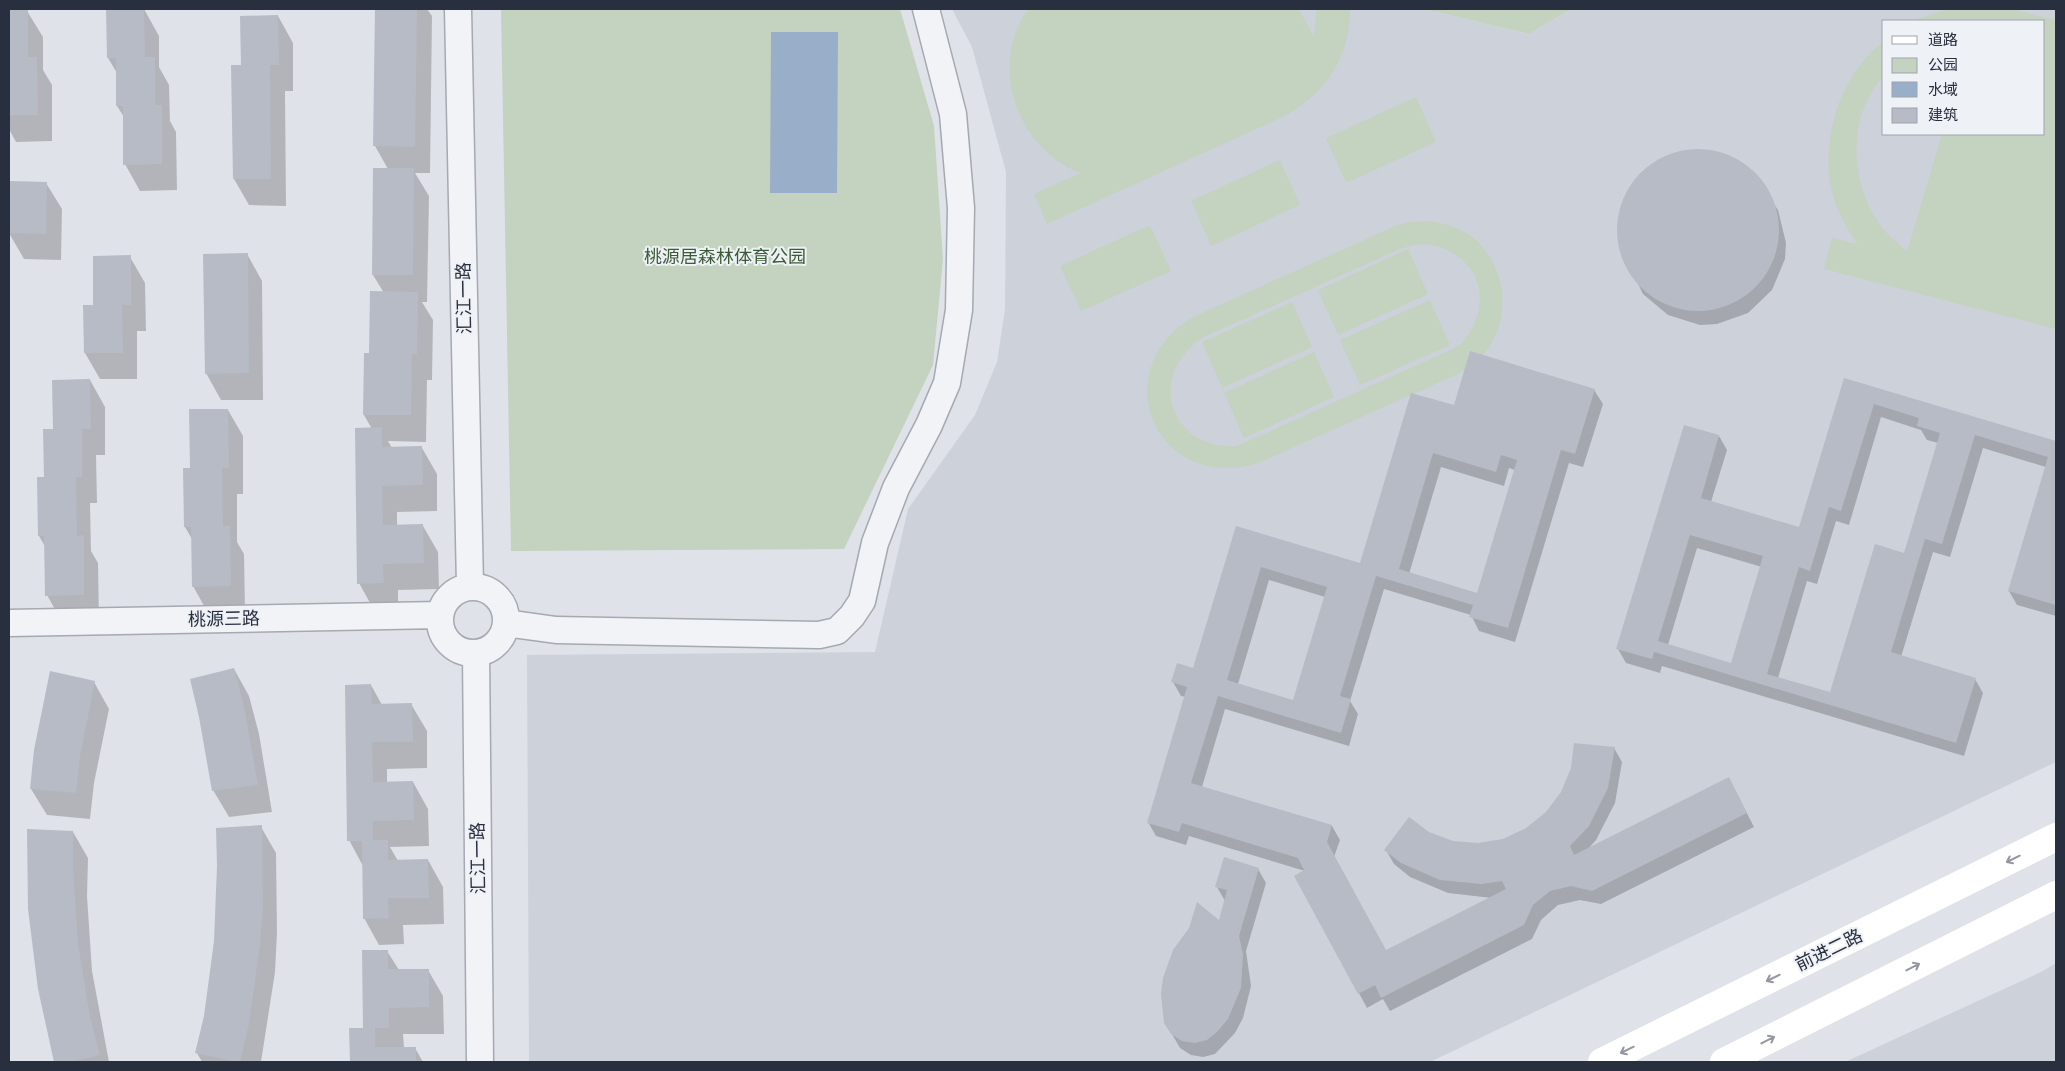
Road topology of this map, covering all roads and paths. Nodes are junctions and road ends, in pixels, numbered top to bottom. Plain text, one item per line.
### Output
1 (458, 9) edge
2 (926, 9) edge
3 (470, 586) junction
4 (440, 615) junction
5 (506, 623) junction
6 (9, 624) edge
7 (476, 653) junction
8 (2056, 837) edge
9 (2056, 895) edge
10 (480, 1062) edge
11 (1602, 1062) edge
12 (1724, 1062) edge

1 - 3 street, 汇江一路
2 - 5 street
3 - 4 street
3 - 5 street
4 - 6 street, 桃源三路
4 - 7 street
5 - 7 street
7 - 10 street, 汇江一路
8 -> 11 main road, 前进二路
12 -> 9 main road

